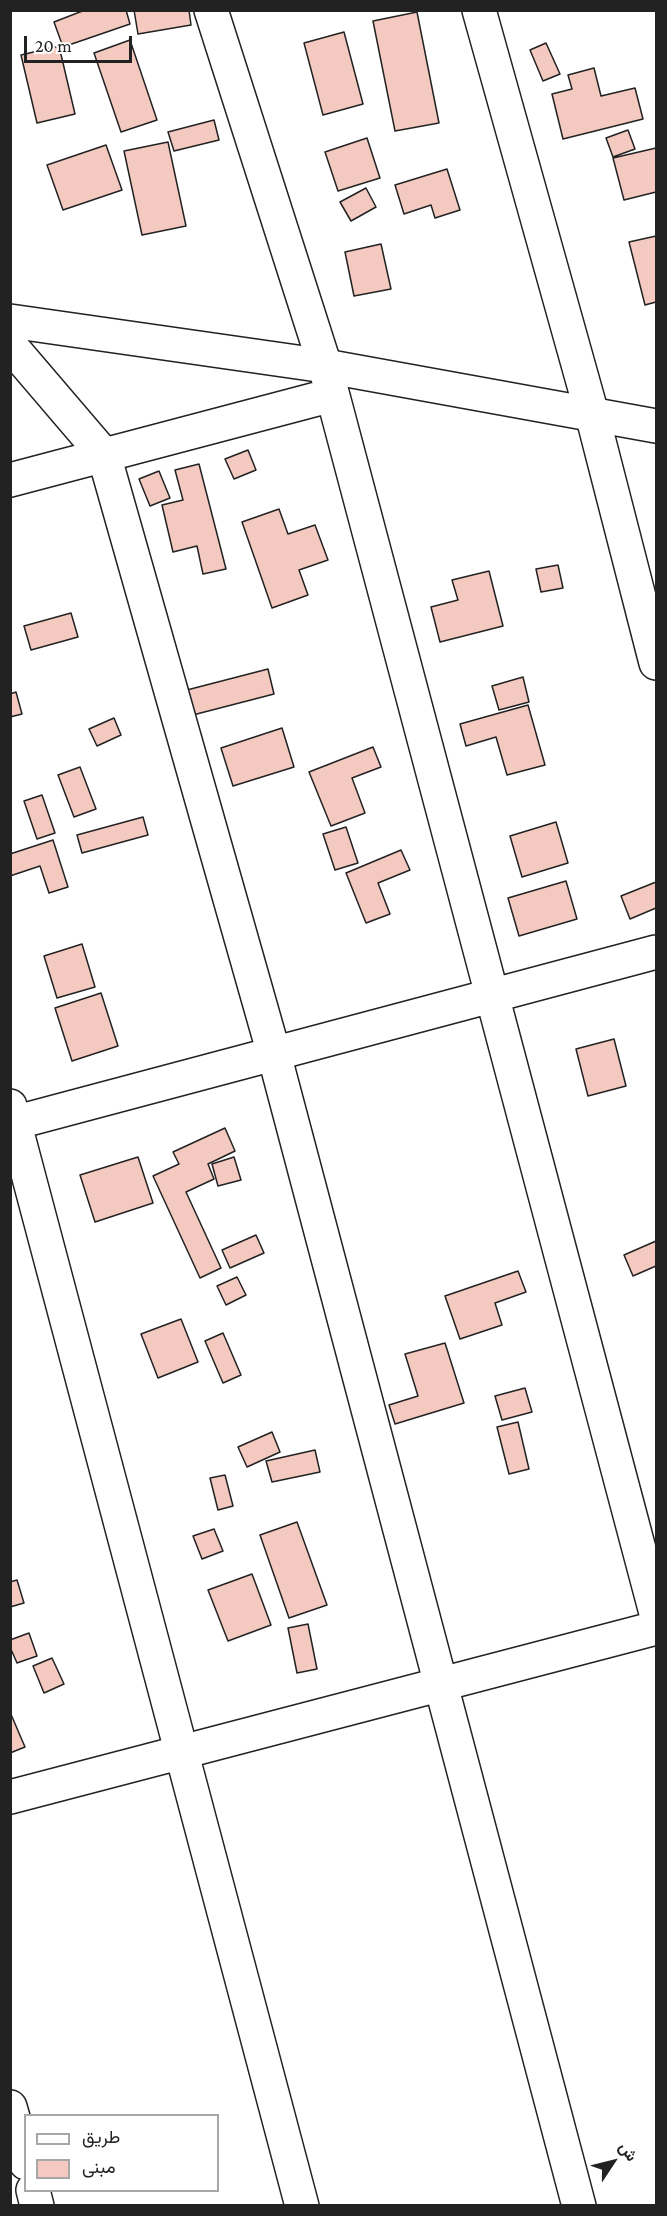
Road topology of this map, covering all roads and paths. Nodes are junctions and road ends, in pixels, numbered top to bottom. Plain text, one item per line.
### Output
1 (212, 10) edge
2 (479, 10) edge
3 (10, 321) edge
4 (10, 345) edge
5 (328, 381) junction
6 (591, 414) junction
7 (657, 426) edge
8 (104, 455) junction
9 (10, 480) edge
10 (657, 663) edge
11 (657, 952) edge
12 (492, 996) junction
13 (274, 1054) junction
14 (12, 1118) edge
15 (657, 1613) edge
16 (657, 1628) edge
17 (440, 1684) junction
18 (182, 1752) junction
19 (10, 1797) edge
20 (10, 2107) edge
21 (24, 2156) edge
22 (302, 2205) edge
23 (579, 2205) edge

1 - 5 street
2 - 6 street
3 - 5 street
4 - 8 street
5 - 6 street
5 - 8 street
5 - 12 street
6 - 7 street
6 - 10 street
8 - 9 street
8 - 13 street
11 - 12 street
12 - 13 street
12 - 15 street
13 - 14 street
13 - 17 street
14 - 18 street
16 - 17 street
17 - 18 street
17 - 23 street
18 - 19 street
18 - 22 street
20 - 21 street

